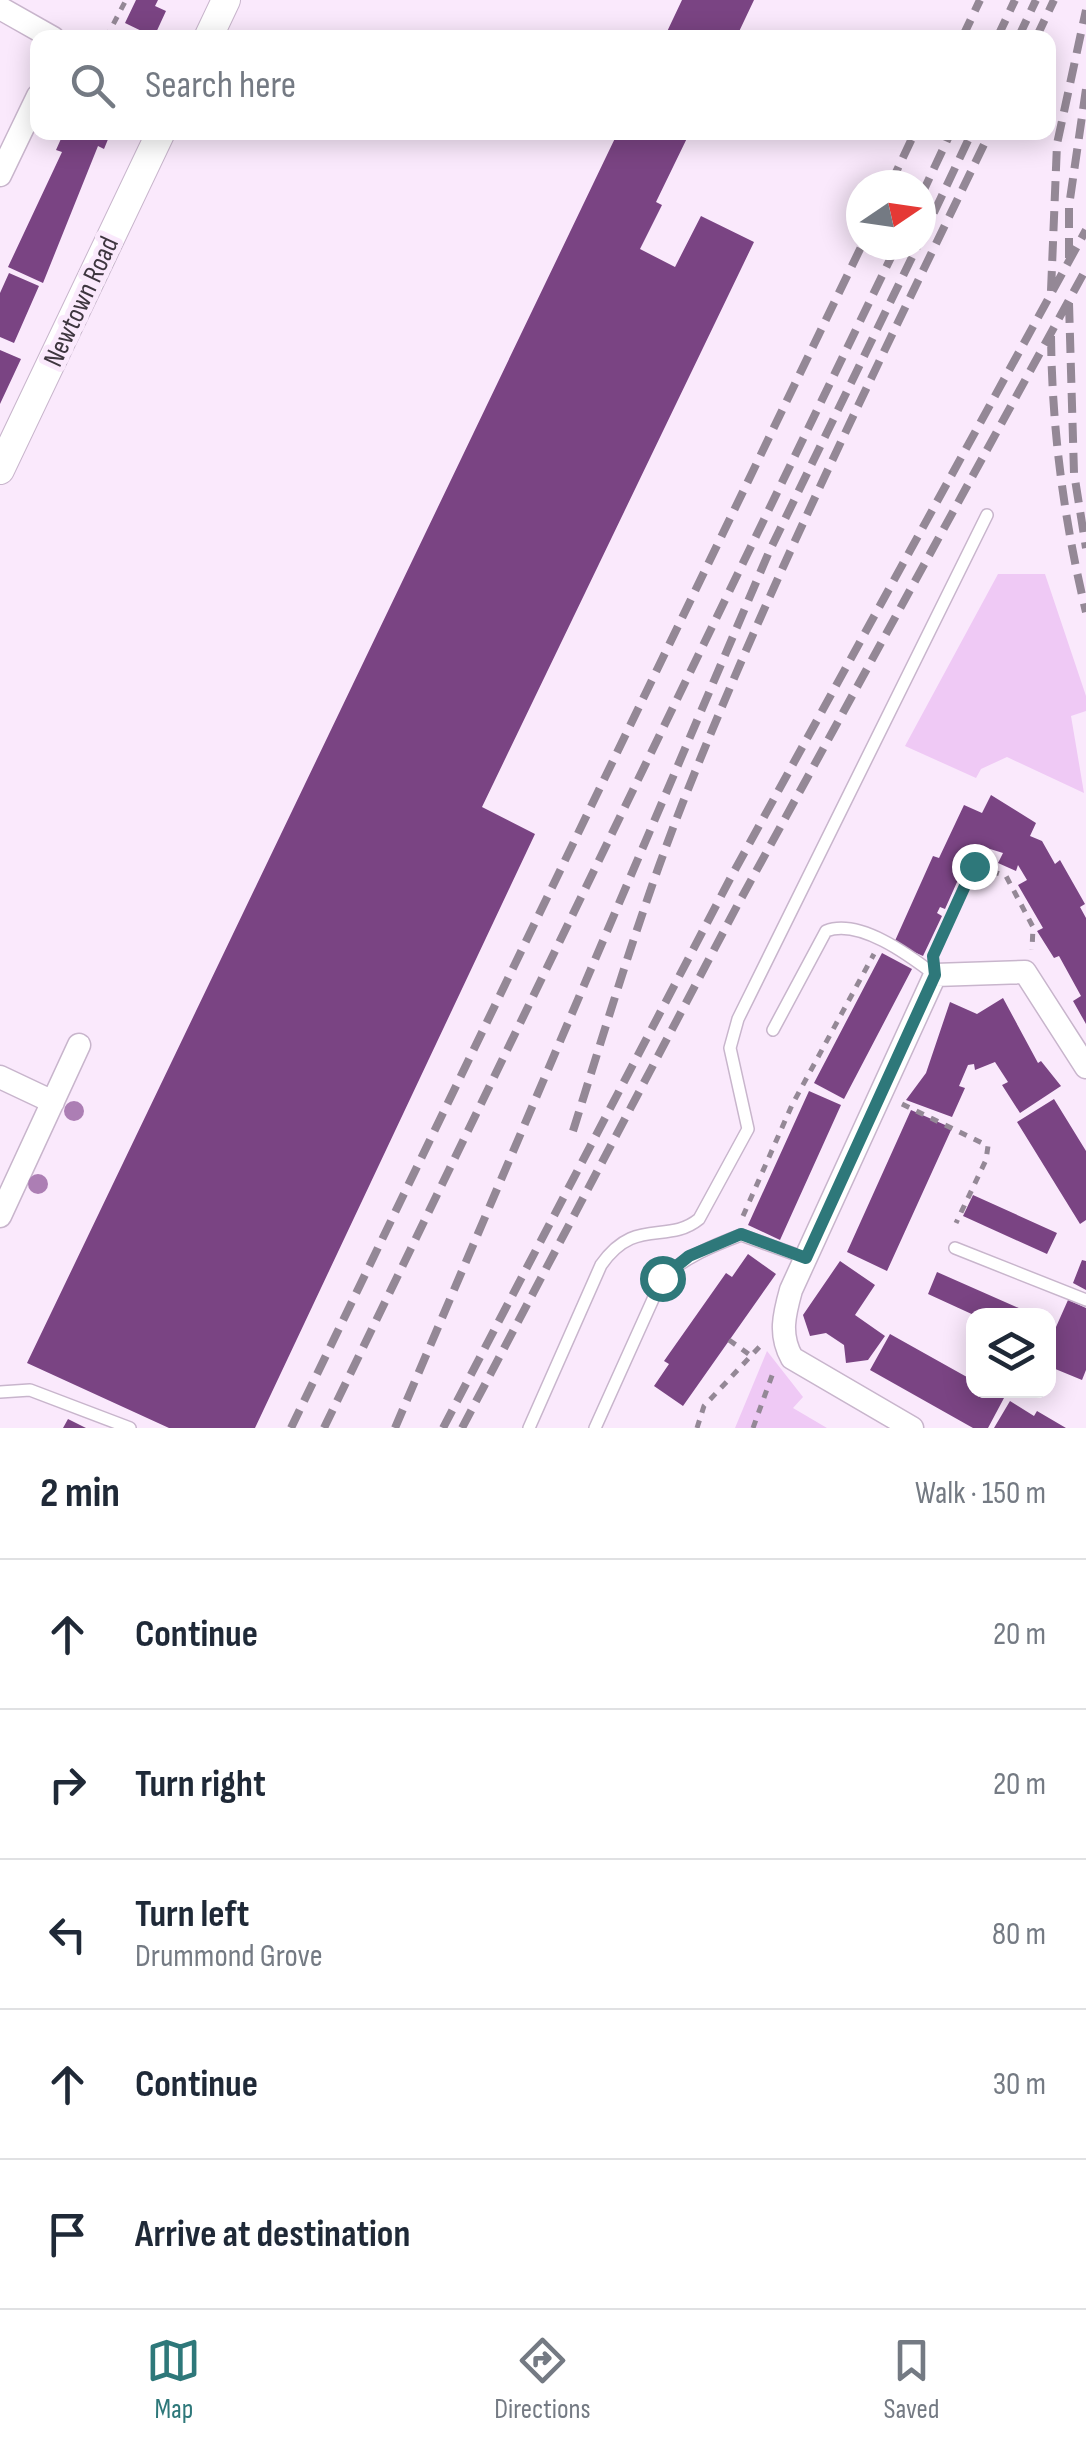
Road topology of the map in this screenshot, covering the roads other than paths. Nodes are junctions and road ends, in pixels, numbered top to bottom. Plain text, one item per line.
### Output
1 (226, 0) edge
2 (0, 8) edge
3 (39, 30) edge
4 (212, 30) edge
5 (30, 113) edge
6 (157, 140) edge
7 (0, 175) edge
8 (0, 470) edge
9 (987, 514) dead end
10 (935, 975) junction
11 (773, 1030) dead end
12 (79, 1045) dead end
13 (1086, 1067) edge
14 (0, 1077) edge
15 (53, 1102) junction
16 (0, 1216) edge
17 (956, 1248) dead end
18 (806, 1258) junction
19 (1086, 1300) edge
20 (0, 1392) edge
21 (130, 1428) edge
22 (529, 1428) edge
23 (595, 1428) edge
24 (912, 1428) edge

1 - 4 street
2 - 3 street
5 - 7 street
6 - 8 street, Newtown Road
9 - 22 lane
10 - 11 lane
10 - 13 street
10 - 18 street
12 - 15 street
14 - 15 street
15 - 16 street
17 - 19 lane
18 - 23 lane
18 - 24 street
20 - 21 lane

